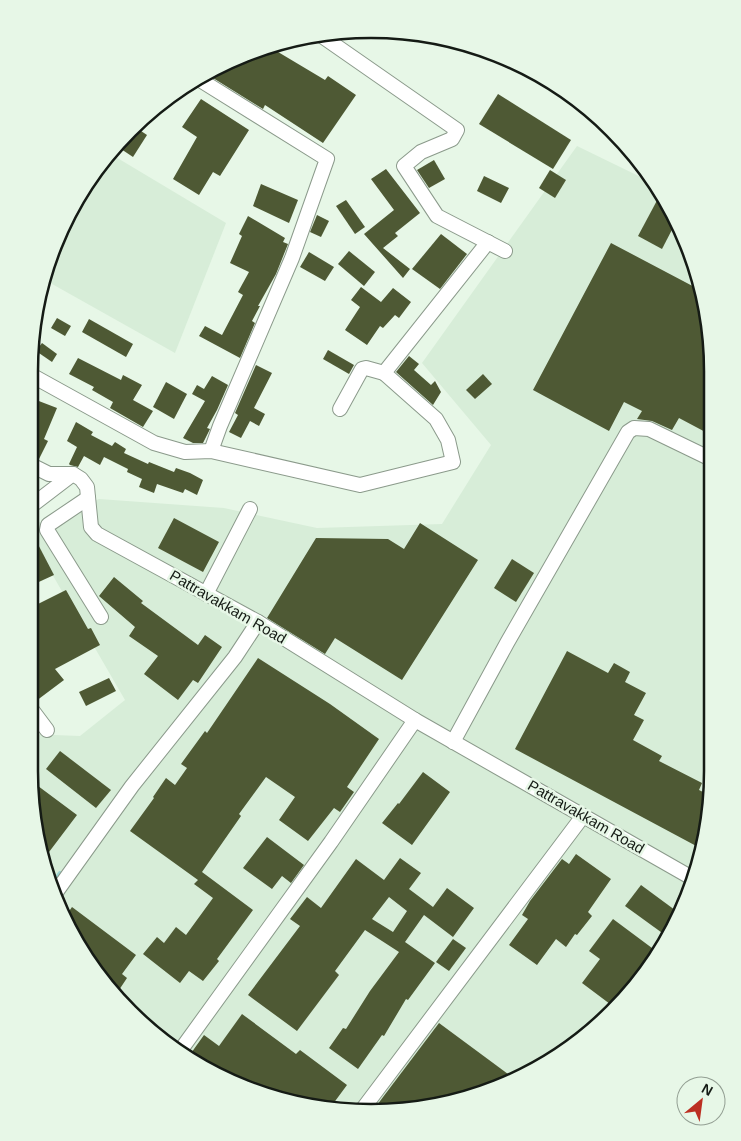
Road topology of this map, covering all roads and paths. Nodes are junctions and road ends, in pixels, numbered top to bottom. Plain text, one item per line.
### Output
1 (328, 40) edge
2 (204, 82) edge
3 (488, 242) junction
4 (505, 251) dead end
5 (384, 373) junction
6 (38, 379) edge
7 (340, 409) dead end
8 (211, 451) junction
9 (704, 455) edge
10 (38, 468) edge
11 (73, 474) junction
12 (88, 498) junction
13 (38, 500) edge
14 (250, 509) dead end
15 (206, 594) junction
16 (101, 617) dead end
17 (258, 622) junction
18 (38, 718) edge
19 (415, 720) junction
20 (47, 730) dead end
21 (453, 742) junction
22 (583, 816) junction
23 (687, 875) edge
24 (59, 888) edge
25 (184, 1046) edge
26 (367, 1104) edge

1 - 3 street
2 - 8 street
3 - 4 street
3 - 5 street
5 - 7 street
5 - 8 street
6 - 8 street
9 - 21 street
10 - 11 street
11 - 12 street, Pattravakkam Road
11 - 13 street
12 - 15 street, Pattravakkam Road
12 - 16 street
14 - 15 street
15 - 17 street, Pattravakkam Road
17 - 19 street, Pattravakkam Road
17 - 24 street
18 - 20 street
19 - 21 street, Pattravakkam Road
19 - 25 street
21 - 22 street, Pattravakkam Road
22 - 23 street, Pattravakkam Road
22 - 26 street

